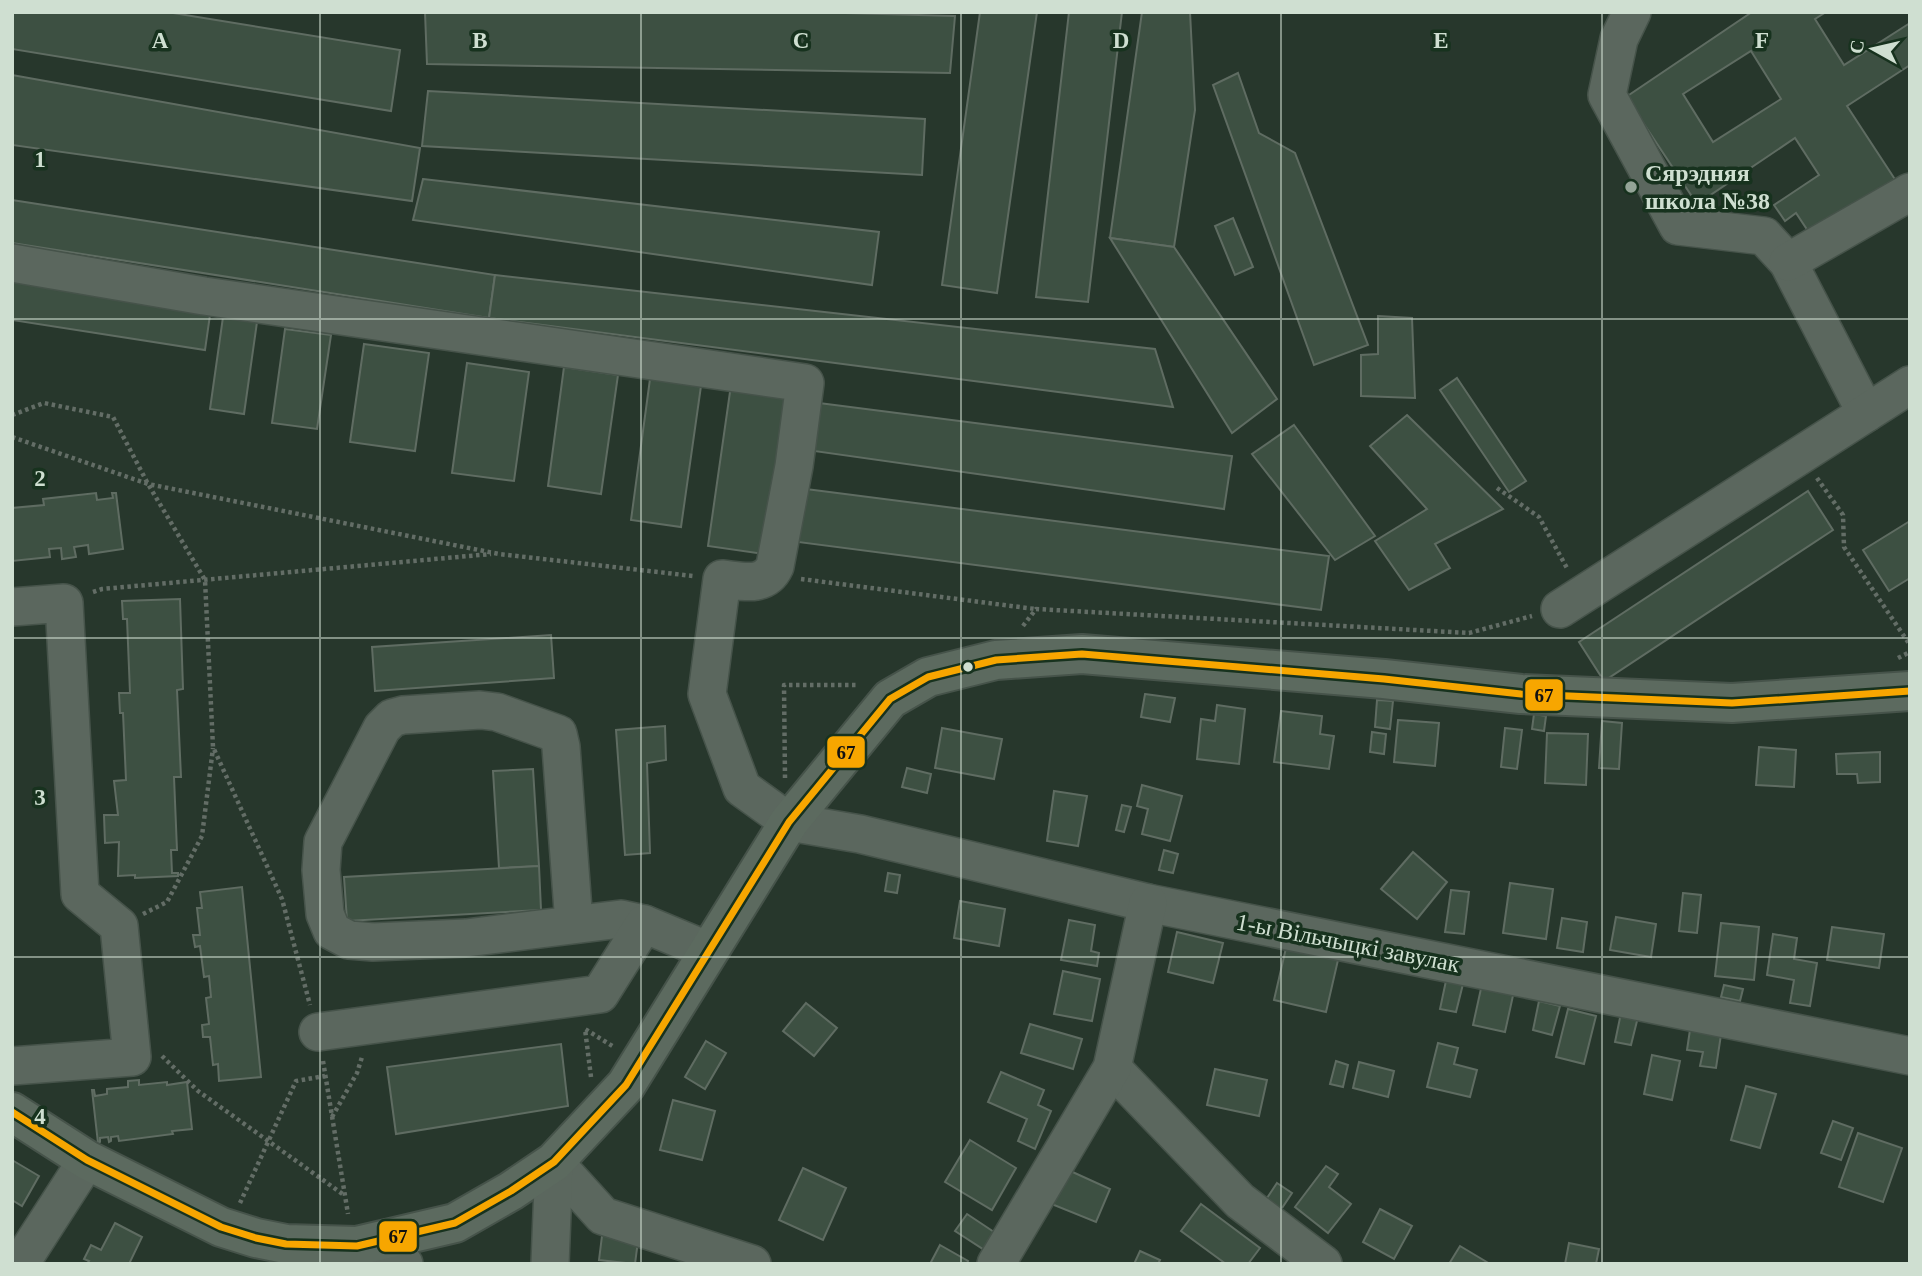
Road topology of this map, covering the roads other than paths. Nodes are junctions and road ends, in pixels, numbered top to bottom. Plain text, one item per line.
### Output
1 (1632, 12) edge
2 (1910, 192) edge
3 (1788, 261) junction
4 (12, 263) edge
5 (1910, 385) edge
6 (1866, 412) junction
7 (1571, 602) road end
8 (12, 607) edge
9 (1910, 691) edge
10 (780, 802) junction
11 (1148, 903) junction
12 (573, 924) junction
13 (644, 925) junction
14 (709, 951) junction
15 (318, 1032) road end
16 (1910, 1056) edge
17 (12, 1066) edge
18 (1112, 1068) junction
19 (12, 1112) edge
20 (87, 1160) junction
21 (554, 1162) junction
22 (357, 1246) junction
23 (20, 1264) edge
24 (404, 1264) edge
25 (550, 1264) edge
26 (752, 1264) edge
27 (996, 1264) edge
28 (1323, 1264) edge

1 - 3 street
2 - 3 street
3 - 6 street
4 - 10 street
5 - 6 street
6 - 7 street
8 - 17 street
9 - 10 main road
10 - 11 street, 1-ы Вільчыцкі завулак
10 - 14 main road
11 - 16 street, 1-ы Вільчыцкі завулак
11 - 18 street
12 - 12 street
12 - 13 street
13 - 14 street
13 - 15 street
14 - 21 main road
18 - 27 street
18 - 28 street
19 - 20 main road
20 - 22 main road
20 - 23 street
21 - 22 main road
21 - 25 street
21 - 26 street
22 - 24 street

